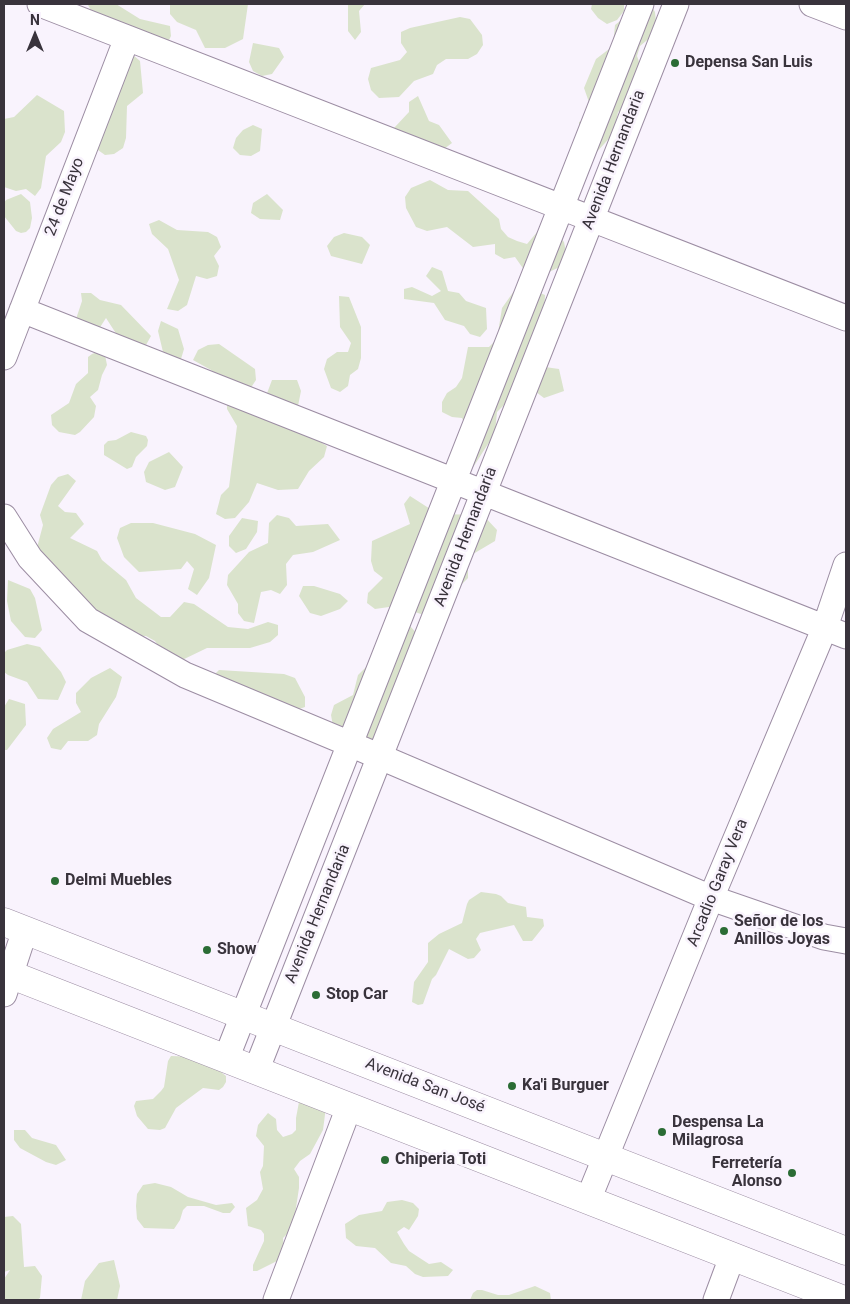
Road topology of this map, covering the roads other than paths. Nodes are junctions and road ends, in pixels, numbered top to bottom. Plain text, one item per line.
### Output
1 (40, 4) edge
2 (641, 4) edge
3 (676, 4) edge
4 (812, 4) edge
5 (846, 17) edge
6 (127, 38) junction
7 (560, 208) junction
8 (591, 220) junction
9 (22, 310) junction
10 (846, 318) edge
11 (4, 356) edge
12 (454, 480) junction
13 (484, 492) junction
14 (4, 517) edge
15 (846, 565) edge
16 (836, 631) edge
17 (350, 744) junction
18 (380, 757) junction
19 (711, 898) junction
20 (15, 926) edge
21 (846, 941) edge
22 (6, 980) edge
23 (244, 1016) junction
24 (273, 1027) junction
25 (226, 1059) junction
26 (256, 1070) junction
27 (349, 1107) junction
28 (606, 1157) junction
29 (588, 1200) junction
30 (846, 1251) edge
31 (732, 1257) junction
32 (276, 1300) edge
33 (716, 1300) edge
34 (844, 1300) edge

1 - 6 street
2 - 7 street, Avenida Hernandaria
3 - 8 street, Avenida Hernandaria
4 - 5 street
6 - 7 street
6 - 9 street, 24 de Mayo
7 - 8 street
7 - 12 street, Avenida Hernandaria
8 - 10 street
8 - 13 street, Avenida Hernandaria
9 - 11 street, 24 de Mayo
9 - 12 street
12 - 13 street
12 - 17 street, Avenida Hernandaria
13 - 16 street
13 - 18 street, Avenida Hernandaria
14 - 17 street
15 - 16 street, Arcadio Garay Vera
16 - 19 street, Arcadio Garay Vera
17 - 18 street
17 - 23 street, Avenida Hernandaria
18 - 19 street
18 - 24 street, Avenida Hernandaria
19 - 21 street
19 - 28 street, Arcadio Garay Vera
20 - 22 street
20 - 23 street, Avenida San José
22 - 25 street
23 - 24 street, Avenida San José
23 - 25 street, Avenida Hernandaria
24 - 26 street, Avenida Hernandaria
24 - 28 street, Avenida San José
25 - 26 street
26 - 27 street
27 - 29 street
27 - 32 street
28 - 29 street, Arcadio Garay Vera
28 - 30 street, Avenida San José
29 - 31 street
31 - 33 street
31 - 34 street

